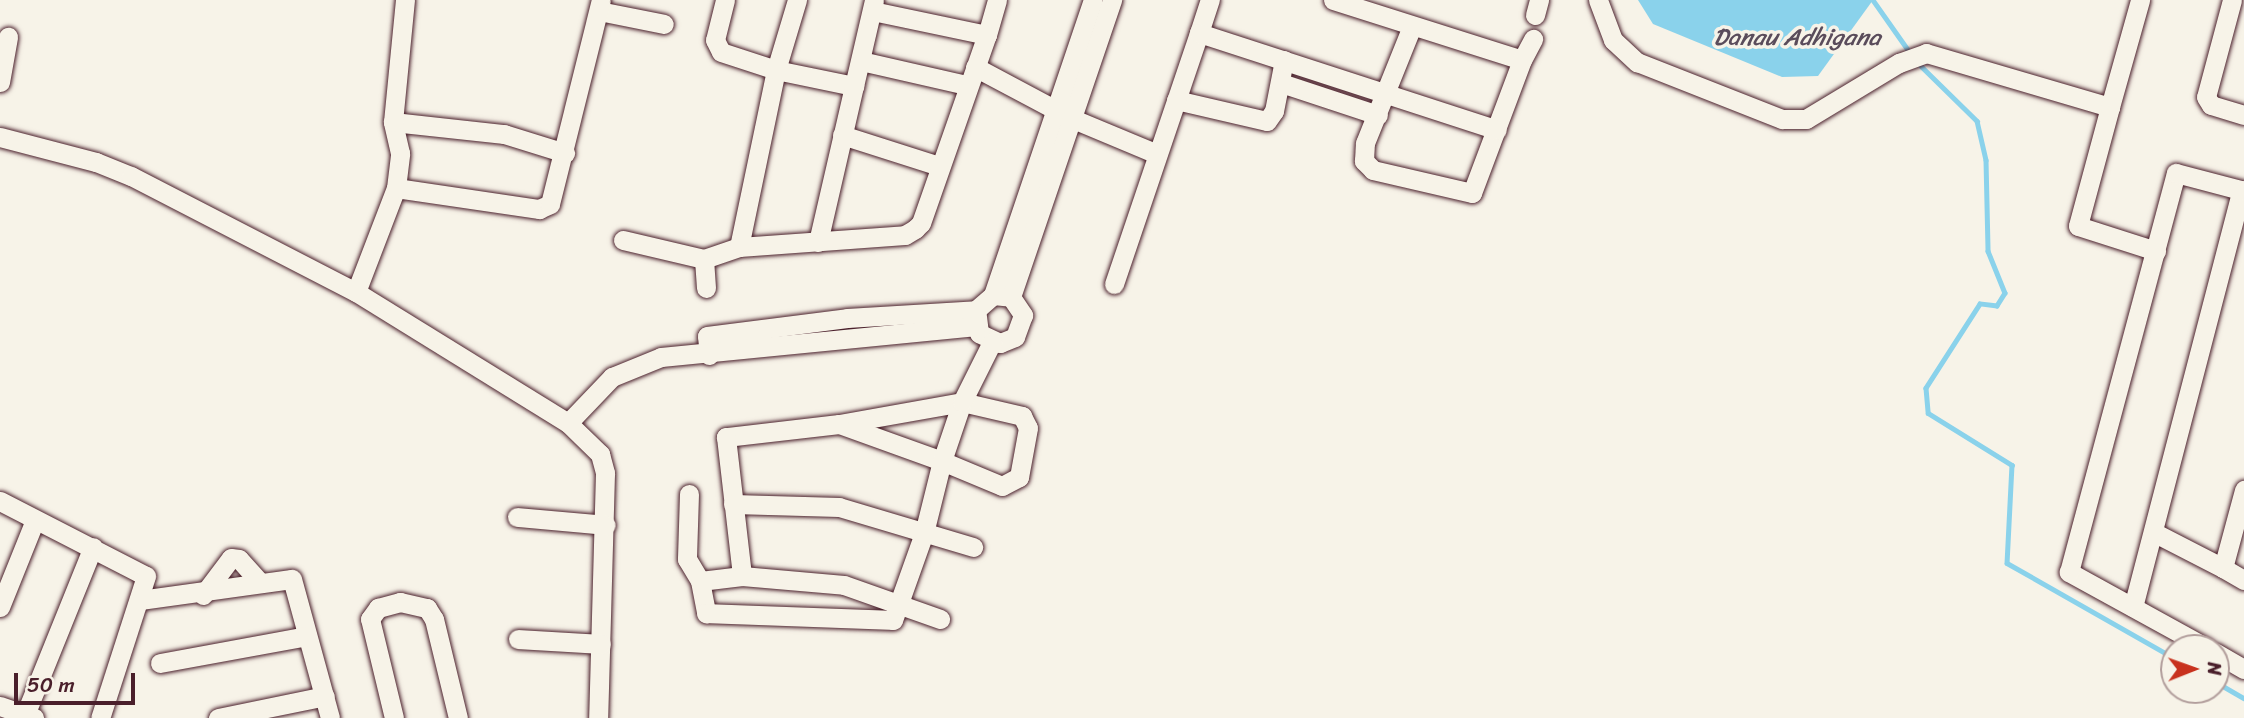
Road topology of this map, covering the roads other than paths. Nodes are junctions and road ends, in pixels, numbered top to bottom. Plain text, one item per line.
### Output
1 (405, 0) edge
2 (725, 0) edge
3 (797, 0) edge
4 (997, 0) edge
5 (1093, 0) edge
6 (1112, 0) edge
7 (1210, 0) edge
8 (1333, 0) edge
9 (1598, 0) edge
10 (2140, 0) edge
11 (2232, 0) edge
12 (873, 5) edge
13 (600, 6) edge
14 (664, 24) dead end
15 (1412, 26) junction
16 (1199, 33) junction
17 (987, 35) junction
18 (8, 37) dead end
19 (1533, 39) dead end
20 (1284, 60) junction
21 (1522, 60) junction
22 (860, 61) junction
23 (776, 70) junction
24 (970, 76) junction
25 (0, 82) edge
26 (1281, 83) junction
27 (854, 86) junction
28 (1385, 92) junction
29 (1176, 100) junction
30 (2110, 107) junction
31 (1065, 115) junction
32 (1378, 115) junction
33 (2244, 115) edge
34 (393, 122) junction
35 (1497, 130) junction
36 (842, 135) junction
37 (0, 137) edge
38 (565, 153) junction
39 (1157, 154) junction
40 (939, 166) junction
41 (396, 188) junction
42 (2243, 191) edge
43 (623, 240) dead end
44 (818, 242) junction
45 (739, 247) junction
46 (2155, 251) junction
47 (704, 259) junction
48 (1114, 284) dead end
49 (706, 288) dead end
50 (356, 292) junction
51 (1002, 296) junction
52 (976, 318) junction
53 (992, 342) junction
54 (962, 402) junction
55 (568, 423) junction
56 (839, 424) junction
57 (942, 461) junction
58 (2244, 490) edge
59 (689, 494) dead end
60 (0, 501) edge
61 (733, 505) junction
62 (517, 517) dead end
63 (35, 520) junction
64 (606, 524) junction
65 (924, 533) junction
66 (2155, 533) junction
67 (93, 547) junction
68 (973, 547) dead end
69 (2223, 568) junction
70 (743, 576) junction
71 (2244, 580) edge
72 (699, 581) junction
73 (260, 582) junction
74 (202, 595) junction
75 (140, 600) junction
76 (0, 607) edge
77 (2133, 607) junction
78 (900, 608) junction
79 (940, 619) dead end
80 (2182, 634) edge
81 (307, 636) junction
82 (518, 639) dead end
83 (601, 644) junction
84 (160, 663) dead end
85 (325, 696) junction
86 (0, 706) edge
87 (30, 717) edge
88 (100, 718) edge
89 (218, 718) edge
90 (330, 718) edge
91 (394, 718) edge
92 (457, 718) edge
93 (598, 718) edge

1 - 34 street
2 - 23 street
3 - 23 street
4 - 17 street
5 - 31 street
6 - 31 street
7 - 16 street
8 - 15 street
9 - 30 street
10 - 30 street
11 - 33 street
12 - 17 street
12 - 22 street
13 - 14 street
13 - 38 street
15 - 21 street
15 - 28 street
16 - 20 street
16 - 29 street
17 - 24 street
18 - 25 street
19 - 21 street
20 - 26 street
20 - 28 street
21 - 35 street
22 - 24 street
22 - 27 street
23 - 27 street
23 - 45 street
24 - 31 street
24 - 40 street
26 - 29 street
26 - 32 street
27 - 36 street
28 - 32 street
28 - 35 street
29 - 39 street
30 - 46 street
31 - 39 street
31 - 51 street
32 - 35 street
34 - 38 street
34 - 41 street
36 - 40 street
36 - 44 street
37 - 50 street
38 - 41 street
39 - 48 street
40 - 44 street
41 - 50 street
42 - 46 street
42 - 66 street
43 - 47 street
44 - 45 street
45 - 47 street
46 - 77 street
47 - 49 street
50 - 55 street
51 - 52 street
51 - 53 street
52 - 53 street
52 - 55 street
53 - 54 street
54 - 56 street
54 - 57 street
54 - 57 street
55 - 64 street
56 - 57 street
56 - 61 street
57 - 65 street
58 - 69 street
59 - 72 street
60 - 63 street
61 - 65 street
61 - 70 street
62 - 64 street
63 - 67 street
63 - 76 street
64 - 83 street
65 - 68 street
65 - 78 street
66 - 69 street
66 - 77 street
67 - 75 street
67 - 87 street
69 - 71 street
70 - 72 street
70 - 78 street
72 - 78 street
73 - 74 street
73 - 74 street
73 - 81 street
74 - 75 street
75 - 88 street
77 - 80 street
78 - 79 street
81 - 84 street
81 - 85 street
82 - 83 street
83 - 93 street
85 - 89 street
85 - 90 street
86 - 87 street
91 - 92 street

